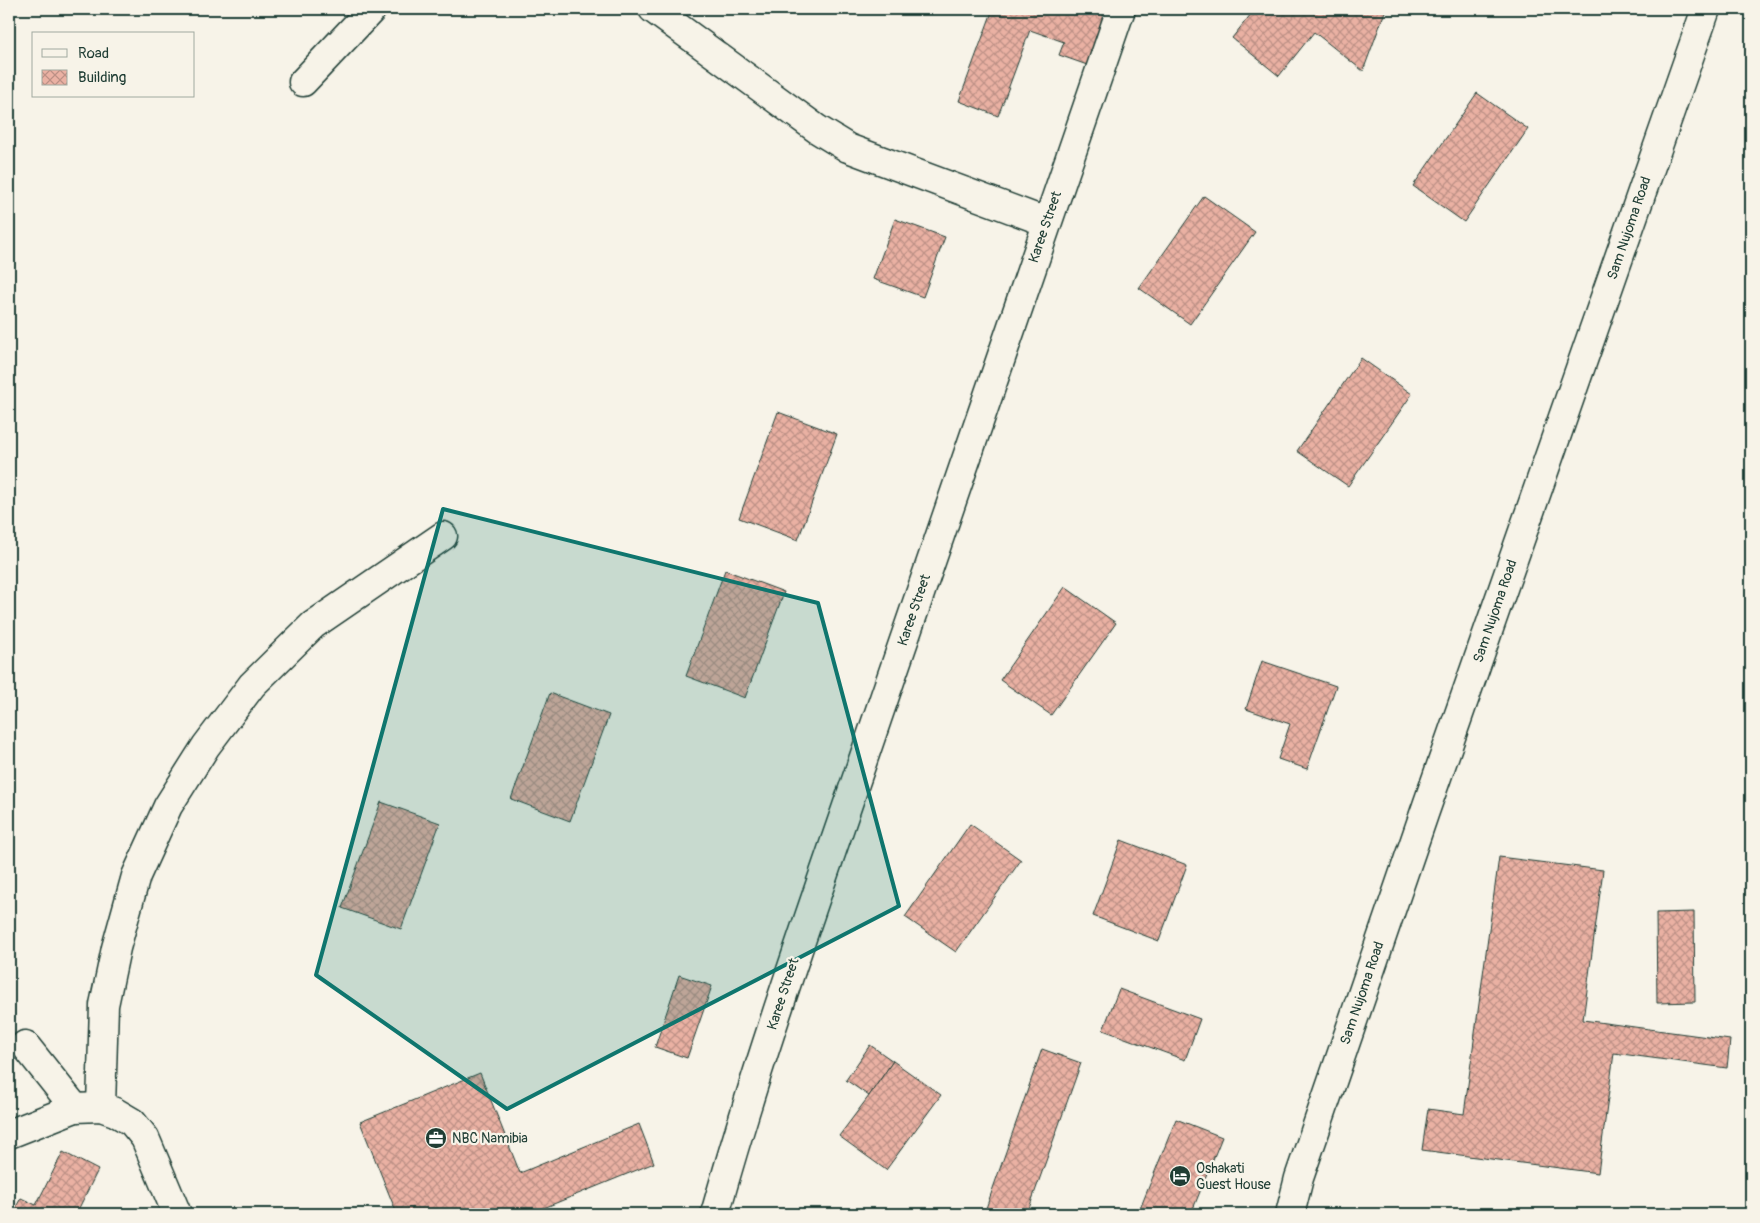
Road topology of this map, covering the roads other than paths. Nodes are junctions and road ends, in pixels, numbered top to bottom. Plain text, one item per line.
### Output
1 (372, 9) edge
2 (653, 9) edge
3 (1121, 9) edge
4 (1706, 9) edge
5 (303, 82) dead end
6 (1046, 222) junction
7 (443, 536) dead end
8 (25, 1045) dead end
9 (88, 1107) junction
10 (9, 1134) edge
11 (177, 1214) edge
12 (715, 1214) edge
13 (1290, 1214) edge

1 - 5 street
2 - 6 street
3 - 6 street, Karee Street
4 - 13 street, Sam Nujoma Road
6 - 12 street, Karee Street
7 - 9 street
8 - 9 street
9 - 10 street
9 - 11 street

